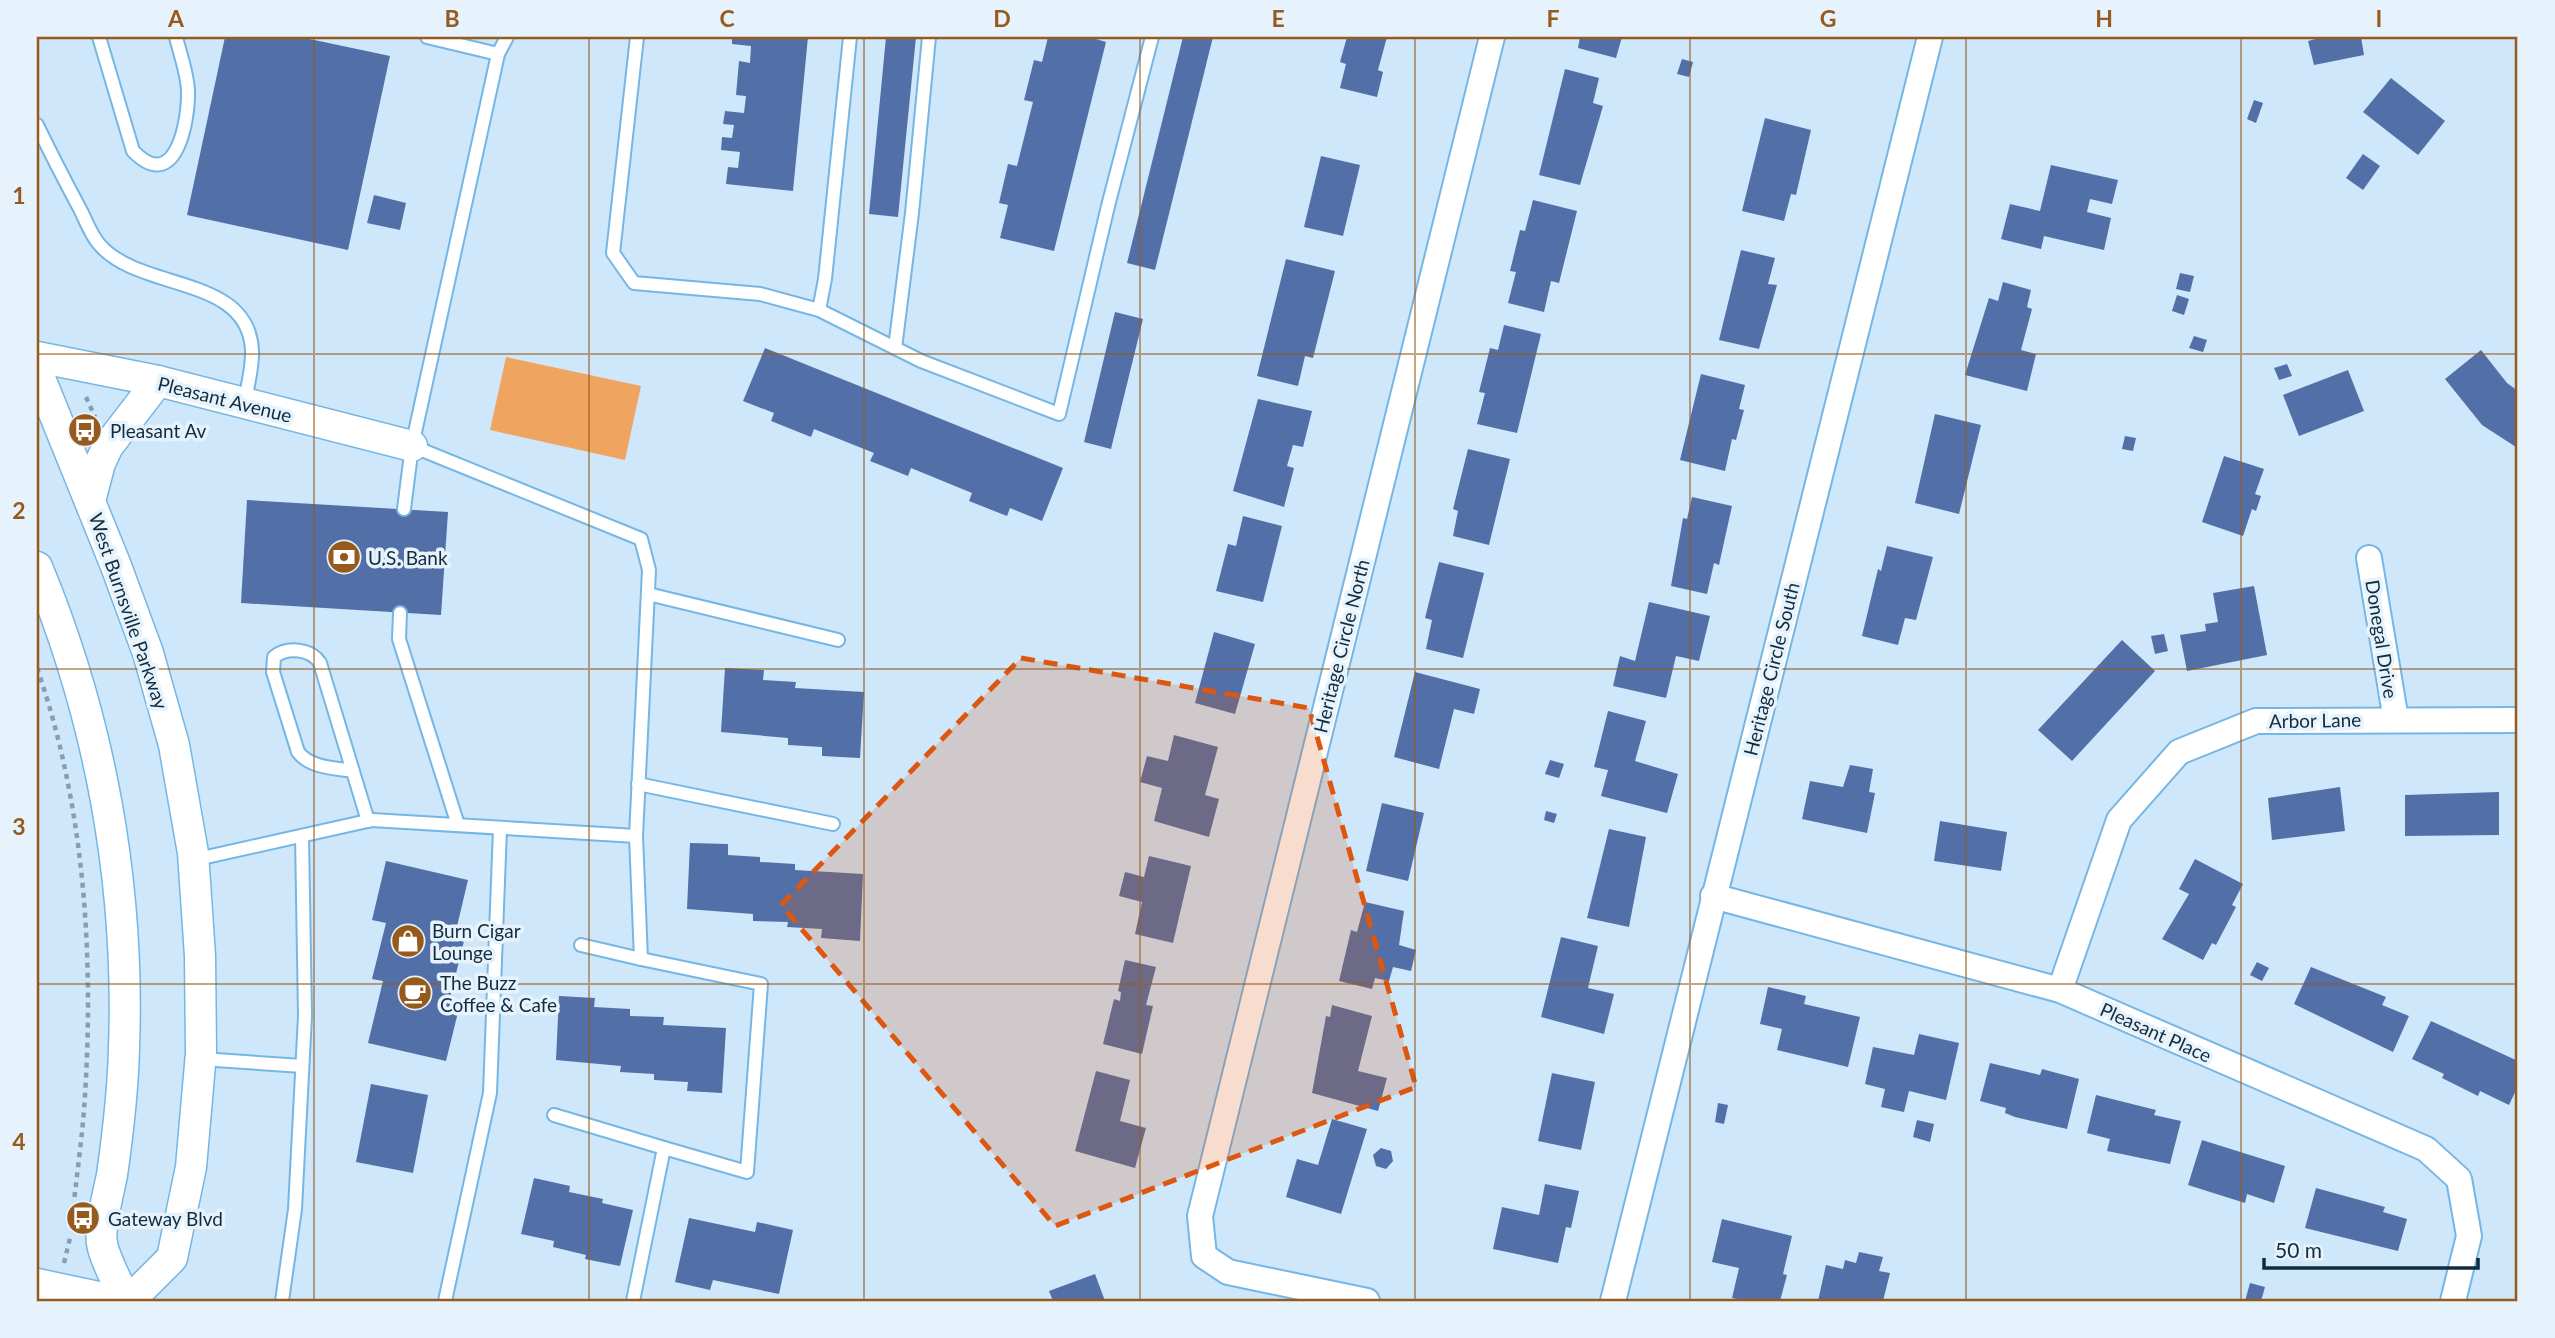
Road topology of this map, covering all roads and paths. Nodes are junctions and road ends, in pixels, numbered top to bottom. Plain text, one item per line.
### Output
1 (99, 37) edge
2 (176, 37) edge
3 (428, 37) edge
4 (507, 37) edge
5 (637, 37) edge
6 (850, 37) edge
7 (929, 37) edge
8 (1152, 37) edge
9 (1492, 37) edge
10 (1930, 37) edge
11 (498, 54) junction
12 (37, 125) edge
13 (819, 310) junction
14 (895, 348) junction
15 (37, 356) edge
16 (37, 371) edge
17 (158, 381) junction
18 (245, 404) junction
19 (412, 446) junction
20 (90, 501) junction
21 (404, 509) dead end
22 (2369, 558) dead end
23 (37, 567) edge
24 (648, 594) junction
25 (400, 613) dead end
26 (838, 640) dead end
27 (37, 668) edge
28 (2396, 720) junction
29 (2518, 720) edge
30 (353, 771) junction
31 (638, 784) junction
32 (368, 821) junction
33 (833, 824) dead end
34 (458, 825) junction
35 (500, 828) junction
36 (302, 835) junction
37 (636, 836) junction
38 (194, 860) junction
39 (1713, 896) junction
40 (581, 946) dead end
41 (641, 958) junction
42 (2060, 990) junction
43 (200, 1059) junction
44 (302, 1066) junction
45 (554, 1115) dead end
46 (664, 1148) junction
47 (74, 1202) dead end
48 (71, 1228) dead end
49 (47, 1286) edge
50 (117, 1301) edge
51 (127, 1301) edge
52 (282, 1301) edge
53 (444, 1301) edge
54 (633, 1301) edge
55 (1367, 1301) edge
56 (1613, 1301) edge
57 (2453, 1301) edge

1 - 2 lane
3 - 11 lane
4 - 11 lane
5 - 13 lane
6 - 13 lane
7 - 14 lane
8 - 14 lane
9 - 55 street, Heritage Circle North
10 - 39 street, Heritage Circle South
11 - 19 lane
12 - 18 lane
13 - 14 lane
15 - 17 street, Pleasant Avenue
16 - 20 street, West Burnsville Parkway
17 - 18 street, Pleasant Avenue
17 - 20 street
18 - 19 street, Pleasant Avenue
19 - 21 lane
19 - 24 lane
20 - 38 street, West Burnsville Parkway
22 - 28 street, Donegal Drive
23 - 51 street, West Burnsville Parkway
24 - 26 lane
24 - 31 lane
25 - 34 lane
27 - 47 path
28 - 29 street, Arbor Lane
28 - 42 street, Arbor Lane
30 - 30 lane
30 - 32 lane
31 - 33 lane
31 - 37 lane
32 - 34 lane
32 - 36 lane
34 - 35 lane
35 - 37 lane
35 - 53 lane
36 - 38 lane
36 - 44 lane
37 - 41 lane
38 - 43 street, West Burnsville Parkway
39 - 42 street, Pleasant Place
39 - 56 street, Heritage Circle South
40 - 41 lane
41 - 46 lane
42 - 57 street, Pleasant Place
43 - 44 lane
43 - 51 street, West Burnsville Parkway
44 - 52 lane
45 - 46 lane
46 - 54 lane
48 - 49 path
49 - 50 street

